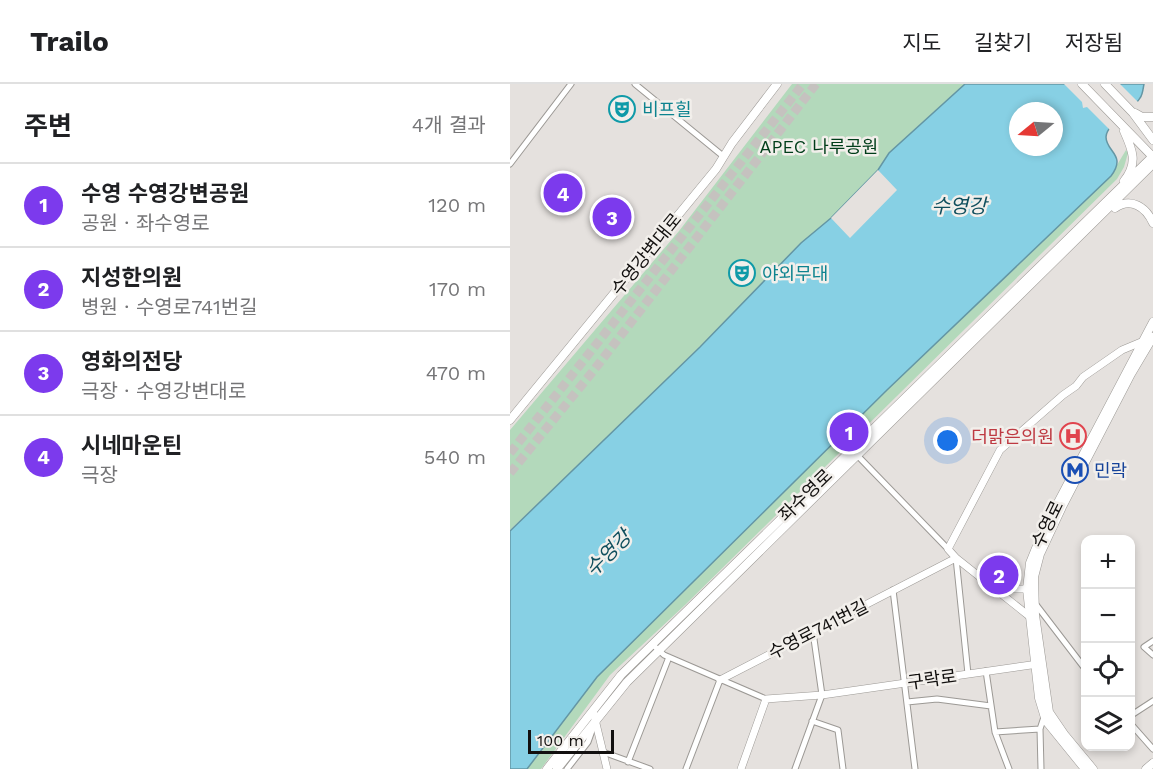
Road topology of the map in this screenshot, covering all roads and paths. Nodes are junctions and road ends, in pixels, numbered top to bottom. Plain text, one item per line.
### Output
1 (571, 84) edge
2 (635, 84) edge
3 (777, 84) edge
4 (1082, 84) edge
5 (1105, 84) edge
6 (1133, 113) junction
7 (1153, 117) edge
8 (1122, 124) junction
9 (1153, 140) edge
10 (723, 156) junction
11 (1153, 157) edge
12 (510, 164) edge
13 (1153, 164) edge
14 (1117, 192) junction
15 (1105, 213) junction
16 (1153, 223) edge
17 (1153, 322) edge
18 (1149, 339) edge
19 (510, 420) edge
20 (855, 452) junction
21 (948, 549) junction
22 (956, 558) junction
23 (995, 589) junction
24 (1030, 589) junction
25 (893, 590) junction
26 (1034, 602) junction
27 (1029, 616) junction
28 (813, 632) junction
29 (1153, 641) edge
30 (655, 647) junction
31 (1153, 655) edge
32 (669, 657) junction
33 (1081, 663) edge
34 (1038, 664) junction
35 (986, 671) junction
36 (968, 674) junction
37 (720, 680) junction
38 (905, 683) junction
39 (822, 694) junction
40 (766, 699) junction
41 (1153, 701) edge
42 (907, 702) junction
43 (991, 706) junction
44 (593, 711) junction
45 (1135, 713) edge
46 (1044, 715) junction
47 (596, 721) junction
48 (812, 721) junction
49 (1135, 728) edge
50 (1040, 729) junction
51 (995, 732) junction
52 (1153, 749) edge
53 (603, 752) junction
54 (628, 762) junction
55 (1153, 763) edge
56 (547, 769) edge
57 (557, 769) edge
58 (567, 769) edge
59 (607, 769) edge
60 (650, 769) edge
61 (686, 769) edge
62 (741, 769) edge
63 (795, 769) edge
64 (843, 769) edge
65 (915, 769) edge
66 (1010, 769) edge
67 (1041, 769) edge
68 (1085, 769) edge
69 (1093, 769) edge
70 (1146, 769) edge

1 - 12 street
2 - 10 street
3 - 10 main road, 수영강변대로
4 - 8 main road
5 - 6 main road
6 - 7 main road
6 - 9 main road
8 - 11 main road
8 - 14 main road
10 - 19 main road, 수영강변대로
11 - 14 main road, 좌수영로
13 - 15 main road, 좌수영로
14 - 20 main road, 좌수영로
15 - 16 main road
15 - 20 main road, 좌수영로
17 - 18 main road, 수영로
18 - 21 street
18 - 24 main road, 수영로
20 - 21 street
20 - 30 main road, 좌수영로
20 - 30 main road, 좌수영로
21 - 22 street
22 - 23 street
22 - 25 street, 수영로741번길
22 - 36 street
23 - 24 street
23 - 27 street
24 - 26 main road, 수영로
24 - 27 main road, 수영로
25 - 28 street, 수영로741번길
25 - 38 street
26 - 33 street
26 - 34 main road, 수영로
27 - 34 main road, 수영로
28 - 37 street, 수영로741번길
28 - 39 street
29 - 31 street
30 - 32 street
30 - 44 main road, 좌수영로
30 - 47 main road, 좌수영로
32 - 37 street
32 - 54 street
34 - 35 street, 구락로
34 - 46 main road, 수영로
34 - 69 main road, 수영로
35 - 36 street, 구락로
35 - 43 street
36 - 38 street, 구락로
37 - 40 street
37 - 61 street
38 - 39 street, 구락로
38 - 42 street
39 - 40 street, 구락로
39 - 48 street
40 - 62 street
41 - 45 street
42 - 43 street
42 - 65 street
43 - 51 street
44 - 47 street
44 - 56 main road, 좌수영로
46 - 50 street
46 - 68 main road, 수영로
47 - 53 street
47 - 57 main road, 좌수영로
47 - 58 street
48 - 63 street
48 - 64 street
49 - 52 street
50 - 51 street
50 - 67 street
51 - 66 street
53 - 54 street
53 - 59 street
54 - 60 street
55 - 70 main road

